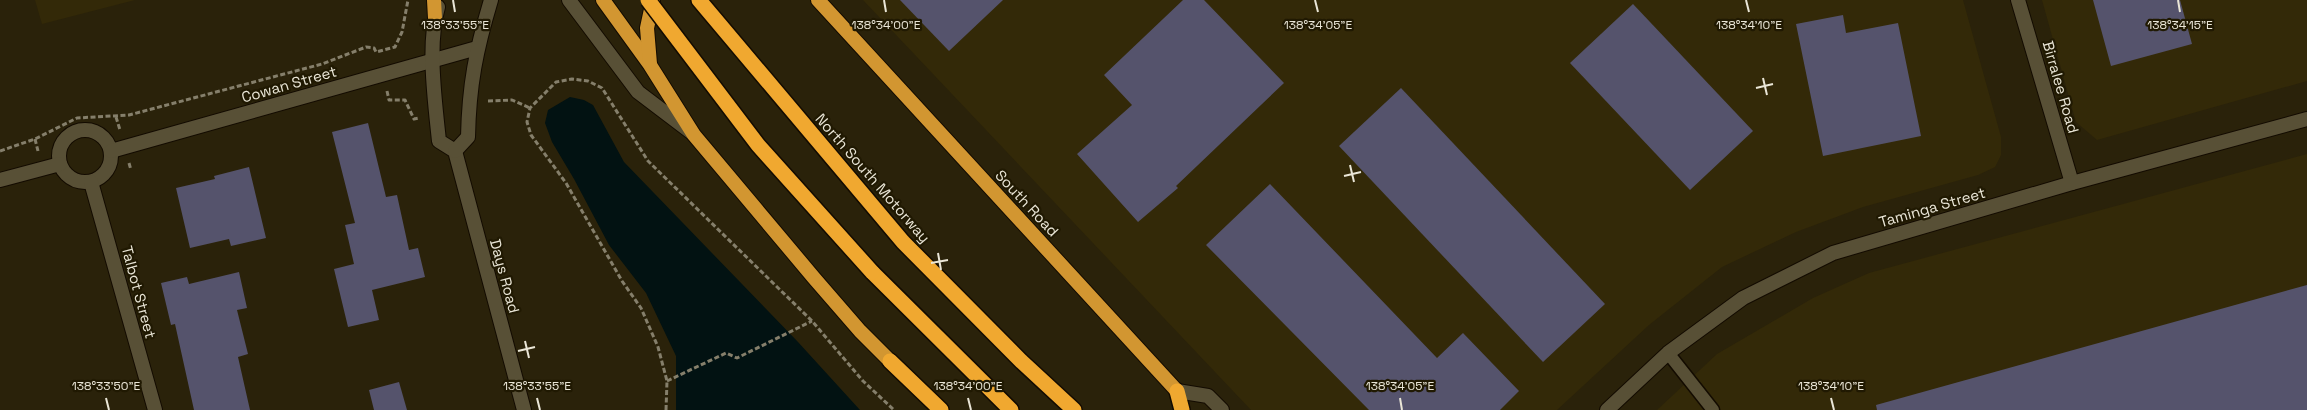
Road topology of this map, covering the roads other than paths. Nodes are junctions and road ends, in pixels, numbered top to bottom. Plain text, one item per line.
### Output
1 (434, 0) edge
2 (440, 0) edge
3 (491, 0) edge
4 (569, 0) edge
5 (604, 0) edge
6 (648, 0) edge
7 (653, 0) edge
8 (699, 0) edge
9 (818, 0) edge
10 (2018, 0) edge
11 (435, 18) junction
12 (476, 48) junction
13 (434, 60) junction
14 (650, 65) junction
15 (2307, 120) edge
16 (694, 135) junction
17 (111, 151) junction
18 (455, 151) junction
19 (60, 164) junction
20 (0, 180) edge
21 (91, 182) junction
22 (2072, 183) junction
23 (1668, 353) junction
24 (890, 361) joint
25 (1177, 391) junction
26 (155, 410) edge
27 (524, 410) edge
28 (941, 410) edge
29 (1011, 410) edge
30 (1074, 410) edge
31 (1182, 410) edge
32 (1222, 410) edge
33 (1607, 410) edge
34 (1713, 410) edge

1 - 11 highway
2 - 11 street, Days Road
3 - 12 street
4 - 16 street
5 - 14 highway
6 - 29 highway, bridge
7 - 14 highway
8 - 30 highway, North South Motorway
9 - 25 highway, South Road
10 - 22 street, Birralee Road
11 - 13 street, Days Road
12 - 13 street, Cowan Street
12 - 18 street
13 - 17 street, Cowan Street
13 - 18 street, Days Road
14 - 16 highway
15 - 22 street, Taminga Street
16 - 24 highway
17 - 19 street
17 - 21 street
18 - 27 street, Days Road
19 - 20 street
19 - 21 street
21 - 26 street, Talbot Street
22 - 23 street, Taminga Street
23 - 33 street, Taminga Street
23 - 34 lane
24 - 28 highway
25 - 31 highway
25 - 32 street

